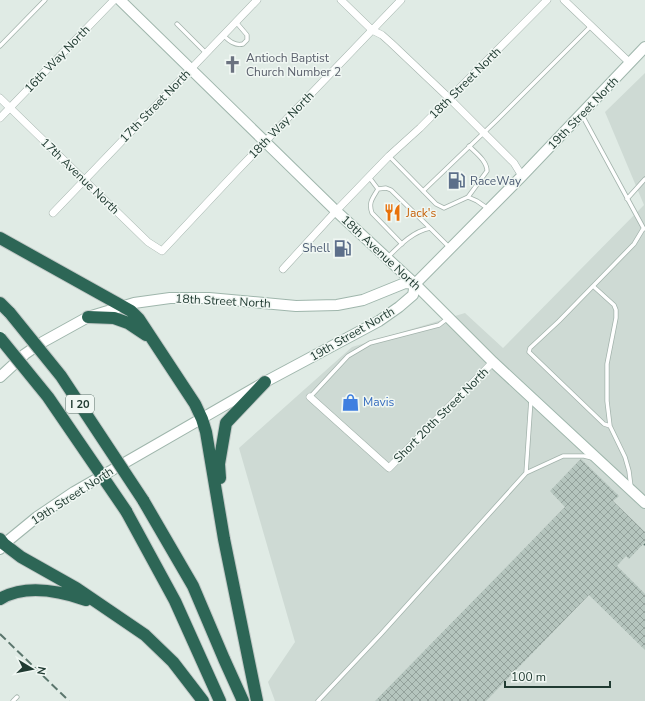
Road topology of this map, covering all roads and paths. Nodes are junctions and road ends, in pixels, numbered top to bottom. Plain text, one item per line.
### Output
1 (45, 0) edge
2 (114, 0) edge
3 (120, 0) edge
4 (257, 0) edge
5 (341, 0) edge
6 (401, 0) edge
7 (547, 0) edge
8 (564, 0) edge
9 (236, 22) junction
10 (177, 24) dead end
11 (592, 25) junction
12 (372, 30) junction
13 (223, 35) junction
14 (0, 46) edge
15 (645, 47) edge
16 (206, 53) junction
17 (630, 63) junction
18 (191, 68) junction
19 (0, 98) edge
20 (449, 98) junction
21 (10, 108) junction
22 (581, 114) junction
23 (0, 118) edge
24 (483, 133) junction
25 (266, 141) junction
26 (469, 146) junction
27 (389, 156) junction
28 (522, 176) junction
29 (368, 178) junction
30 (645, 179) edge
31 (84, 180) junction
32 (378, 189) junction
33 (424, 191) junction
34 (468, 197) junction
35 (627, 199) junction
36 (489, 210) junction
37 (336, 211) junction
38 (52, 212) dead end
39 (430, 228) junction
40 (644, 229) edge
41 (0, 238) edge
42 (402, 244) junction
43 (450, 248) junction
44 (162, 251) joint
45 (387, 258) junction
46 (284, 269) dead end
47 (415, 284) junction
48 (593, 286) junction
49 (0, 304) edge
50 (123, 306) junction
51 (88, 317) junction
52 (448, 318) junction
53 (149, 336) junction
54 (0, 338) edge
55 (493, 362) junction
56 (0, 376) edge
57 (265, 382) junction
58 (310, 397) joint
59 (531, 397) junction
60 (202, 419) junction
61 (610, 426) junction
62 (597, 459) junction
63 (526, 473) junction
64 (631, 490) junction
65 (645, 503) edge
66 (224, 539) junction
67 (1, 544) edge
68 (4, 597) edge
69 (98, 604) junction
70 (18, 697) dead end
71 (13, 701) edge
72 (203, 701) edge
73 (220, 701) edge
74 (243, 701) edge
75 (257, 701) edge
76 (318, 701) edge

1 - 14 lane
2 - 21 street, 16th Way North
3 - 18 main road, 18th Avenue North
4 - 9 street, 17th Street North
5 - 12 street
6 - 12 street, 18th Way North
7 - 20 street, 18th Street North
8 - 11 street
9 - 13 street, 17th Street North
9 - 13 lane
10 - 16 lane
11 - 17 street
11 - 24 lane
12 - 20 street
12 - 25 street, 18th Way North
13 - 16 street, 17th Street North
15 - 17 main road, 19th Street North
16 - 18 street, 17th Street North
17 - 22 main road, 19th Street North
18 - 25 main road, 18th Avenue North
18 - 31 street, 17th Street North
19 - 21 street, 17th Avenue North
20 - 24 street
20 - 27 street, 18th Street North
21 - 23 street, 16th Way North
21 - 31 street, 17th Avenue North
22 - 28 main road, 19th Street North
22 - 35 lane
24 - 26 lane
24 - 28 street
25 - 37 main road, 18th Avenue North
25 - 44 street, 18th Way North
26 - 33 lane
26 - 34 lane
27 - 29 street, 18th Street North
27 - 33 lane
28 - 36 main road, 19th Street North
29 - 32 lane
29 - 37 street, 18th Street North
30 - 35 lane
31 - 38 street, 17th Street North
31 - 44 street, 17th Avenue North
32 - 39 lane
32 - 42 lane
33 - 34 lane
34 - 36 lane
35 - 40 lane
36 - 43 main road, 19th Street North
37 - 45 main road, 18th Avenue North
37 - 46 street, 18th Street North
39 - 42 lane
39 - 43 lane
40 - 48 lane
41 - 50 highway
42 - 45 lane
43 - 47 main road, 19th Street North
45 - 47 main road, 18th Avenue North
47 - 50 main road, 18th Street North
47 - 52 main road, 18th Avenue North
47 - 57 main road, 19th Street North
48 - 61 lane
48 - 61 lane
49 - 74 highway, I 20, bridge
50 - 51 main road, 18th Street North
50 - 53 highway
51 - 53 highway
51 - 56 main road, 18th Street North
52 - 55 main road, 18th Avenue North
52 - 58 lane
53 - 60 highway
54 - 73 highway, I 20, bridge
55 - 58 street, Short 20th Street North
55 - 59 main road, 18th Avenue North
57 - 60 main road, 19th Street North
57 - 66 highway
59 - 62 main road, 18th Avenue North
59 - 63 lane
60 - 66 highway
60 - 67 main road, 19th Street North
61 - 64 lane
62 - 63 lane
62 - 64 main road, 18th Avenue North
63 - 76 lane
64 - 65 main road, 18th Avenue North
66 - 75 highway
67 - 69 highway
68 - 69 highway
69 - 72 highway
70 - 71 lane

